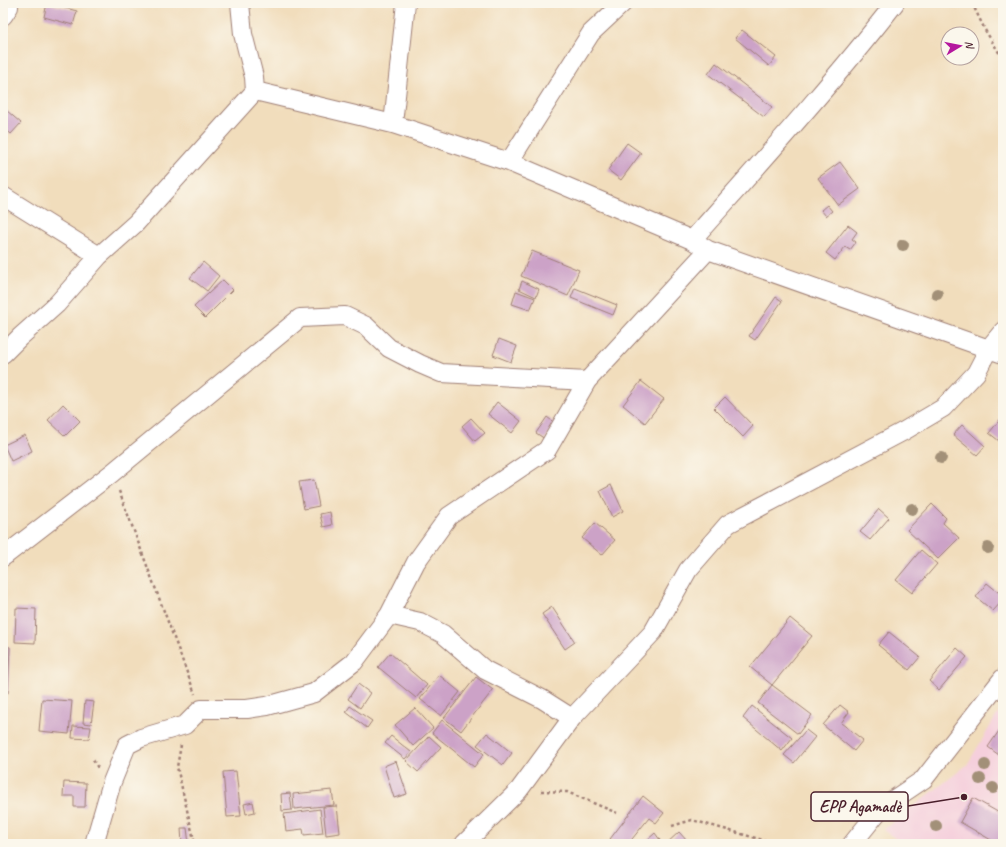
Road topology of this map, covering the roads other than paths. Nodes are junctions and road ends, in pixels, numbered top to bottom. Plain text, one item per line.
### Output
1 (240, 3) edge
2 (406, 3) edge
3 (623, 3) edge
4 (895, 3) edge
5 (254, 91) junction
6 (393, 124) junction
7 (509, 162) junction
8 (3, 196) edge
9 (692, 240) junction
10 (708, 250) junction
11 (99, 256) junction
12 (1003, 331) edge
13 (996, 351) edge
14 (3, 354) edge
15 (587, 381) junction
16 (3, 557) edge
17 (389, 615) junction
18 (1003, 678) edge
19 (572, 718) junction
20 (94, 844) edge
21 (464, 844) edge
22 (852, 844) edge

1 - 5 street
2 - 6 street
3 - 7 street
4 - 9 street
5 - 6 street
5 - 11 street
6 - 7 street
7 - 9 street
8 - 11 street
9 - 10 street
10 - 13 street
10 - 15 street
11 - 14 street
12 - 13 street
13 - 19 street
15 - 16 street
15 - 17 street
17 - 19 street
17 - 20 street
18 - 22 street
19 - 21 street

